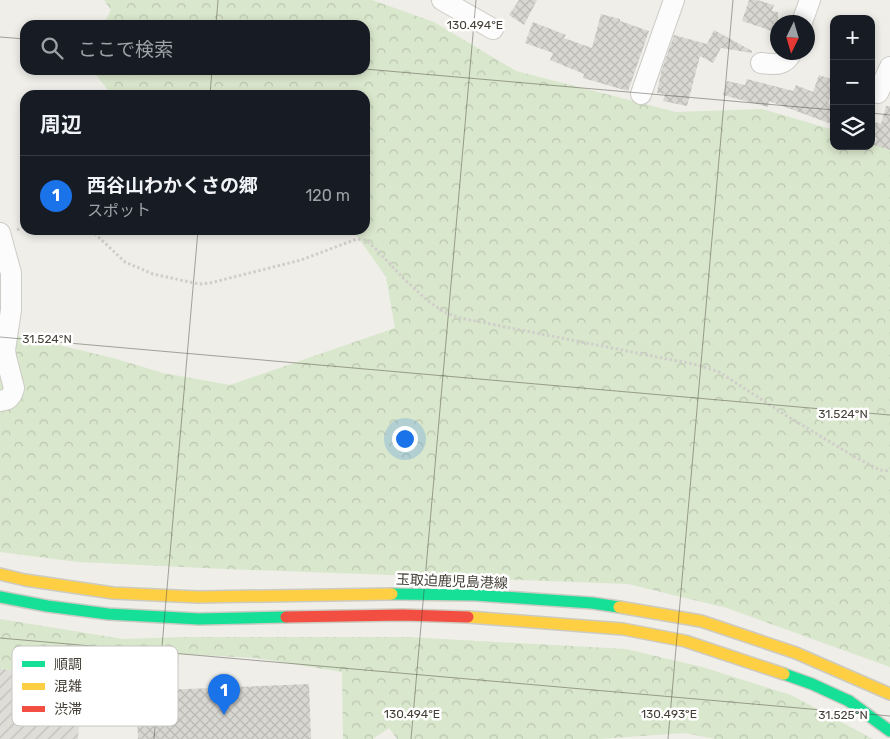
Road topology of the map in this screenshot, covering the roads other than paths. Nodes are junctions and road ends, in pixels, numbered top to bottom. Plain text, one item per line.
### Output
1 (442, 0) edge
2 (674, 0) edge
3 (810, 0) edge
4 (805, 15) edge
5 (493, 29) dead end
6 (787, 60) edge
7 (761, 63) dead end
8 (890, 67) edge
9 (878, 93) dead end
10 (641, 94) dead end
11 (0, 233) edge
12 (0, 401) edge
13 (0, 574) edge
14 (0, 597) edge
15 (890, 694) edge
16 (848, 701) junction
17 (890, 725) edge
18 (890, 731) edge

1 - 5 street
2 - 10 street
3 - 4 street
6 - 7 street
8 - 9 street
11 - 12 street
13 - 15 main road, 玉取迫鹿児島港線
14 - 16 main road
16 - 17 main road
16 - 18 main road

